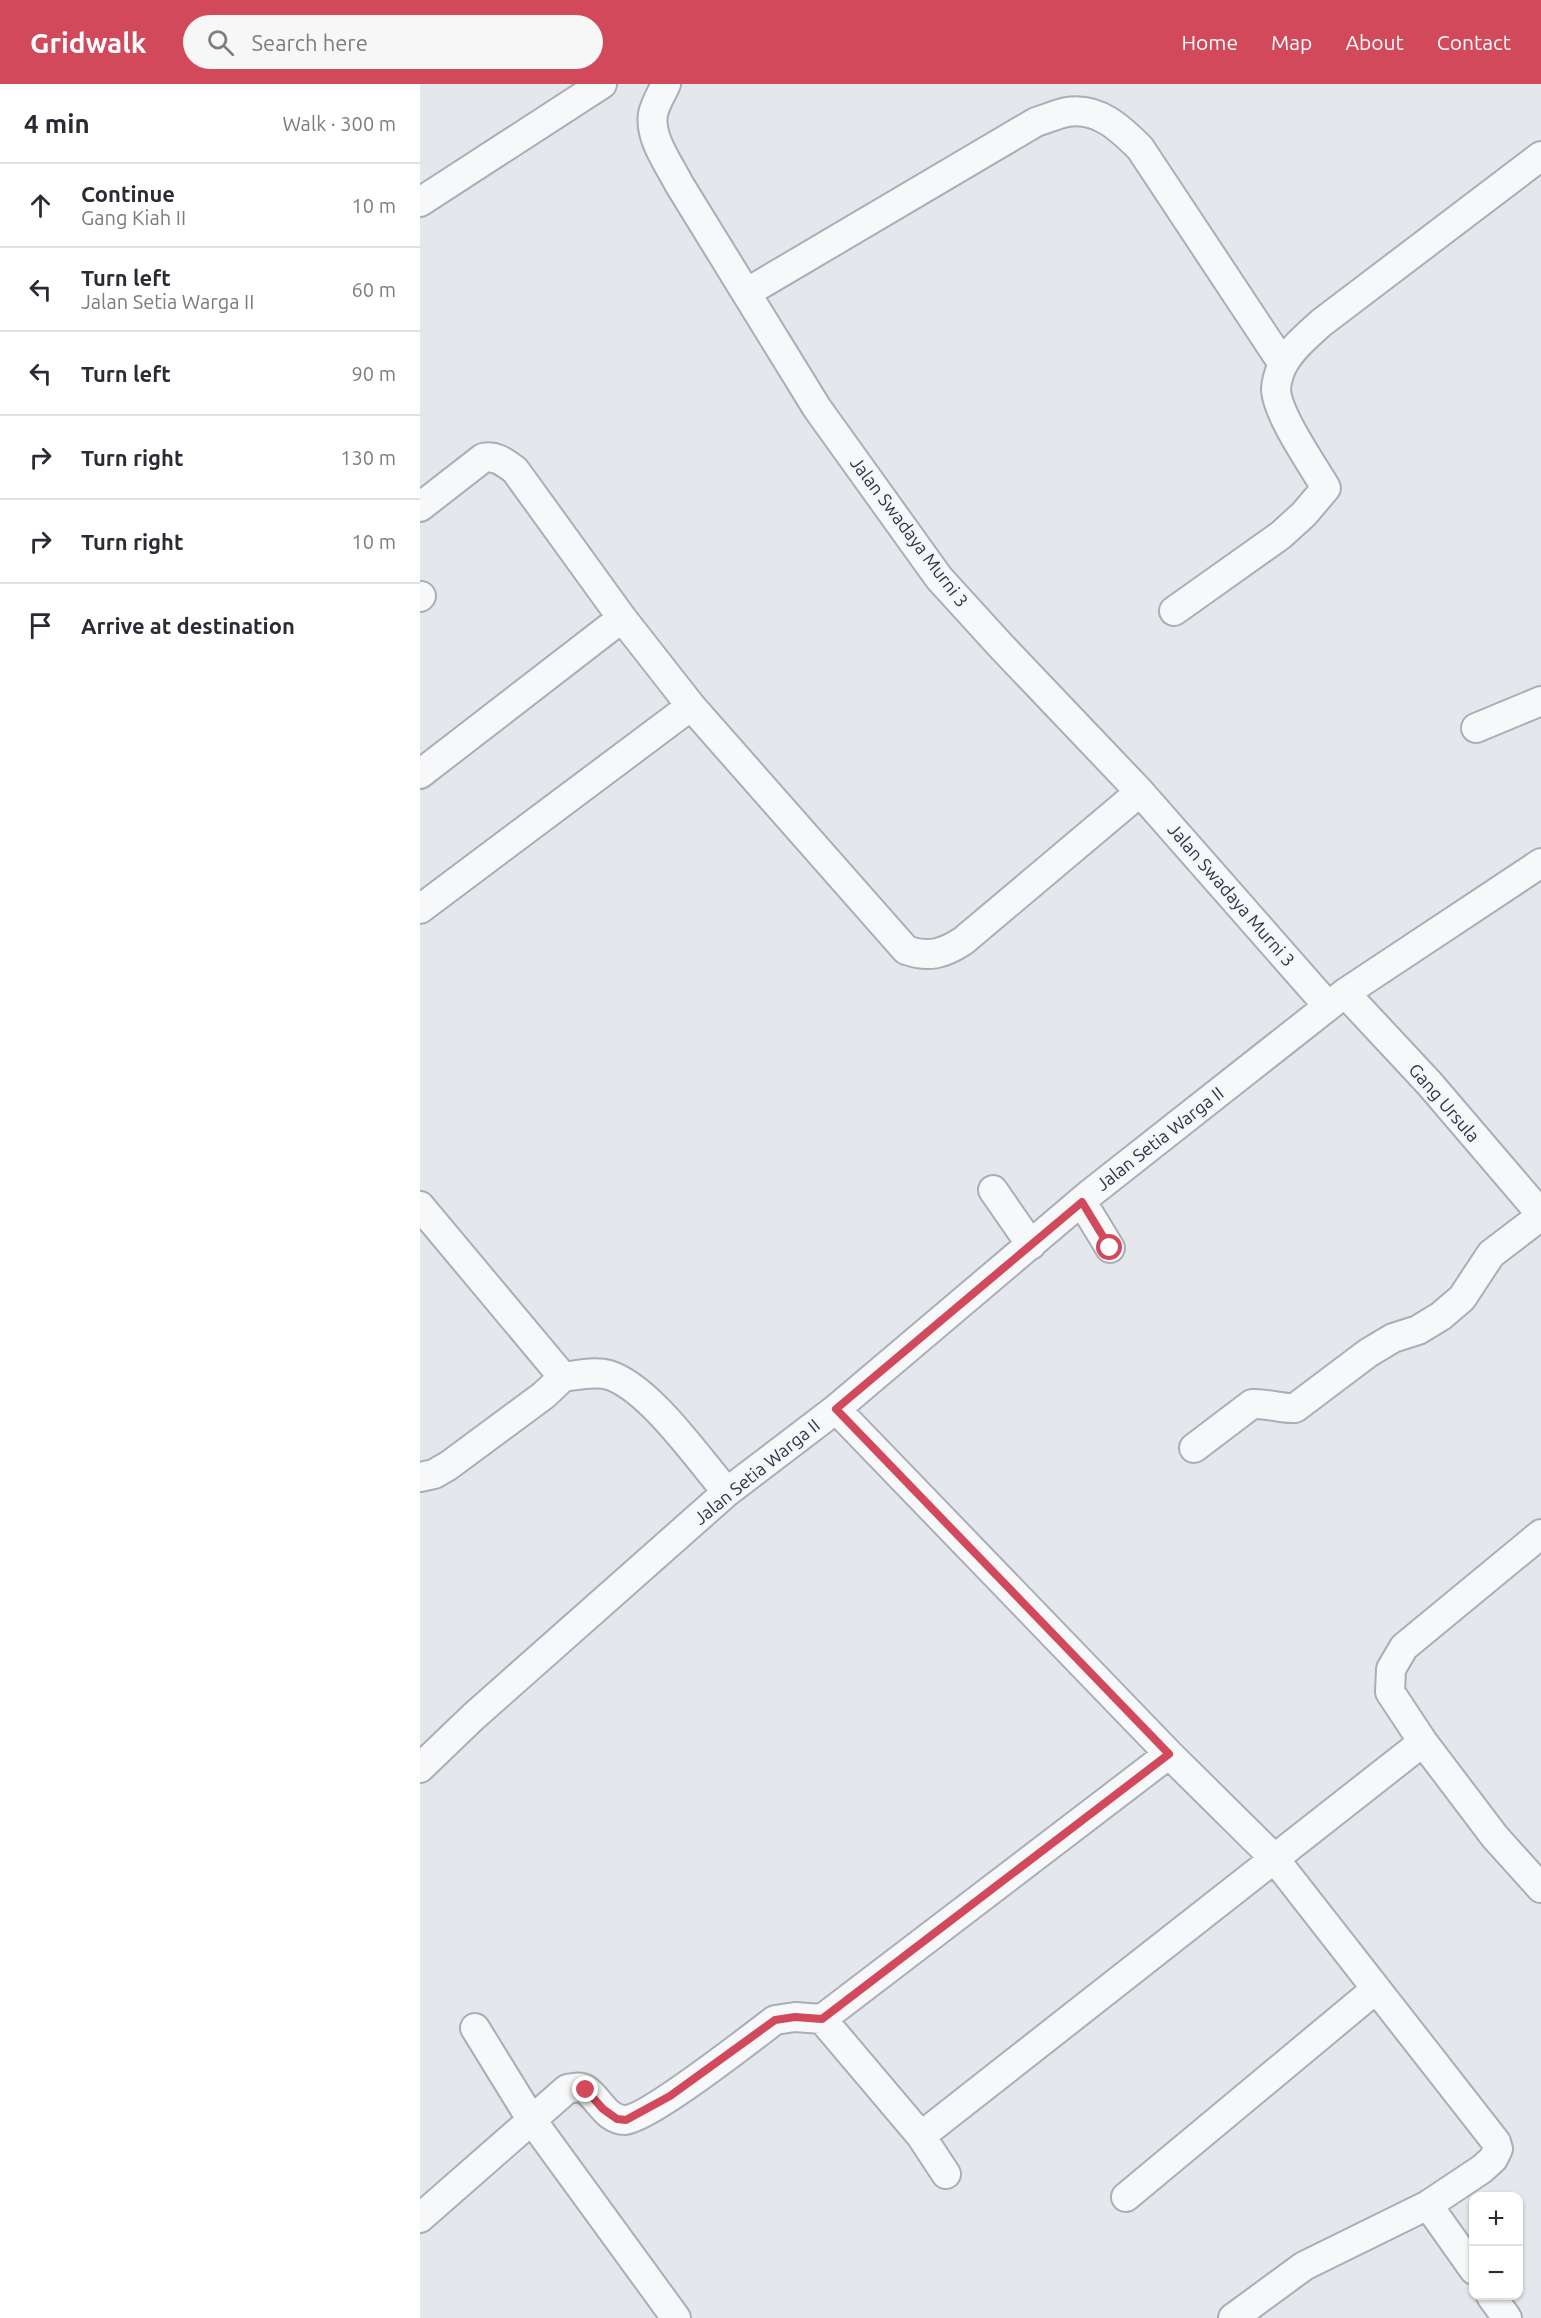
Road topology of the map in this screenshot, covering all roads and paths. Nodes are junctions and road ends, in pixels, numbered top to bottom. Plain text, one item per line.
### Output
1 (602, 84) edge
2 (666, 84) edge
3 (1541, 156) edge
4 (420, 202) edge
5 (746, 293) junction
6 (1283, 364) junction
7 (420, 507) edge
8 (1174, 611) dead end
9 (622, 618) junction
10 (1541, 701) edge
11 (691, 706) junction
12 (1476, 728) dead end
13 (422, 769) edge
14 (1140, 792) junction
15 (1541, 862) edge
16 (420, 909) edge
17 (1337, 999) junction
18 (993, 1190) dead end
19 (1082, 1202) junction
20 (420, 1206) edge
21 (1541, 1215) edge
22 (1031, 1245) junction
23 (1110, 1248) dead end
24 (563, 1377) junction
25 (836, 1409) junction
26 (1194, 1448) dead end
27 (420, 1477) edge
28 (727, 1492) junction
29 (1541, 1534) edge
30 (1423, 1742) junction
31 (1169, 1754) junction
32 (420, 1768) edge
33 (1274, 1858) junction
34 (1541, 1888) edge
35 (1376, 1989) junction
36 (822, 2019) junction
37 (475, 2028) dead end
38 (531, 2119) junction
39 (921, 2136) junction
40 (946, 2174) dead end
41 (1126, 2198) dead end
42 (1428, 2205) junction
43 (420, 2218) edge
44 (1469, 2264) edge
45 (1494, 2300) edge
46 (676, 2318) edge
47 (1233, 2318) edge
48 (1507, 2318) edge

1 - 4 street
2 - 5 street, Jalan Swadaya Murni 3
3 - 6 street
5 - 6 street
5 - 14 street, Jalan Swadaya Murni 3
6 - 8 street
7 - 9 street
9 - 11 street
9 - 13 street
10 - 12 street
11 - 14 street
11 - 16 street
14 - 17 street, Jalan Swadaya Murni 3
15 - 17 street, Jalan Setia Warga II
17 - 19 street, Jalan Setia Warga II
17 - 21 street, Gang Ursula
18 - 22 street
19 - 22 street, Jalan Setia Warga II
19 - 23 street
20 - 24 street
21 - 26 street
22 - 25 street, Jalan Setia Warga II
24 - 27 street
24 - 28 street
25 - 28 street, Jalan Setia Warga II
25 - 31 street
28 - 32 street, Jalan Setia Warga II
29 - 30 street
30 - 33 street
30 - 34 street
31 - 33 street
31 - 36 street
33 - 35 street
33 - 39 street
35 - 41 street
35 - 42 street
36 - 38 street
36 - 39 street
37 - 38 street
38 - 43 street
38 - 46 street
39 - 40 street
42 - 44 street
42 - 47 street
45 - 48 street

